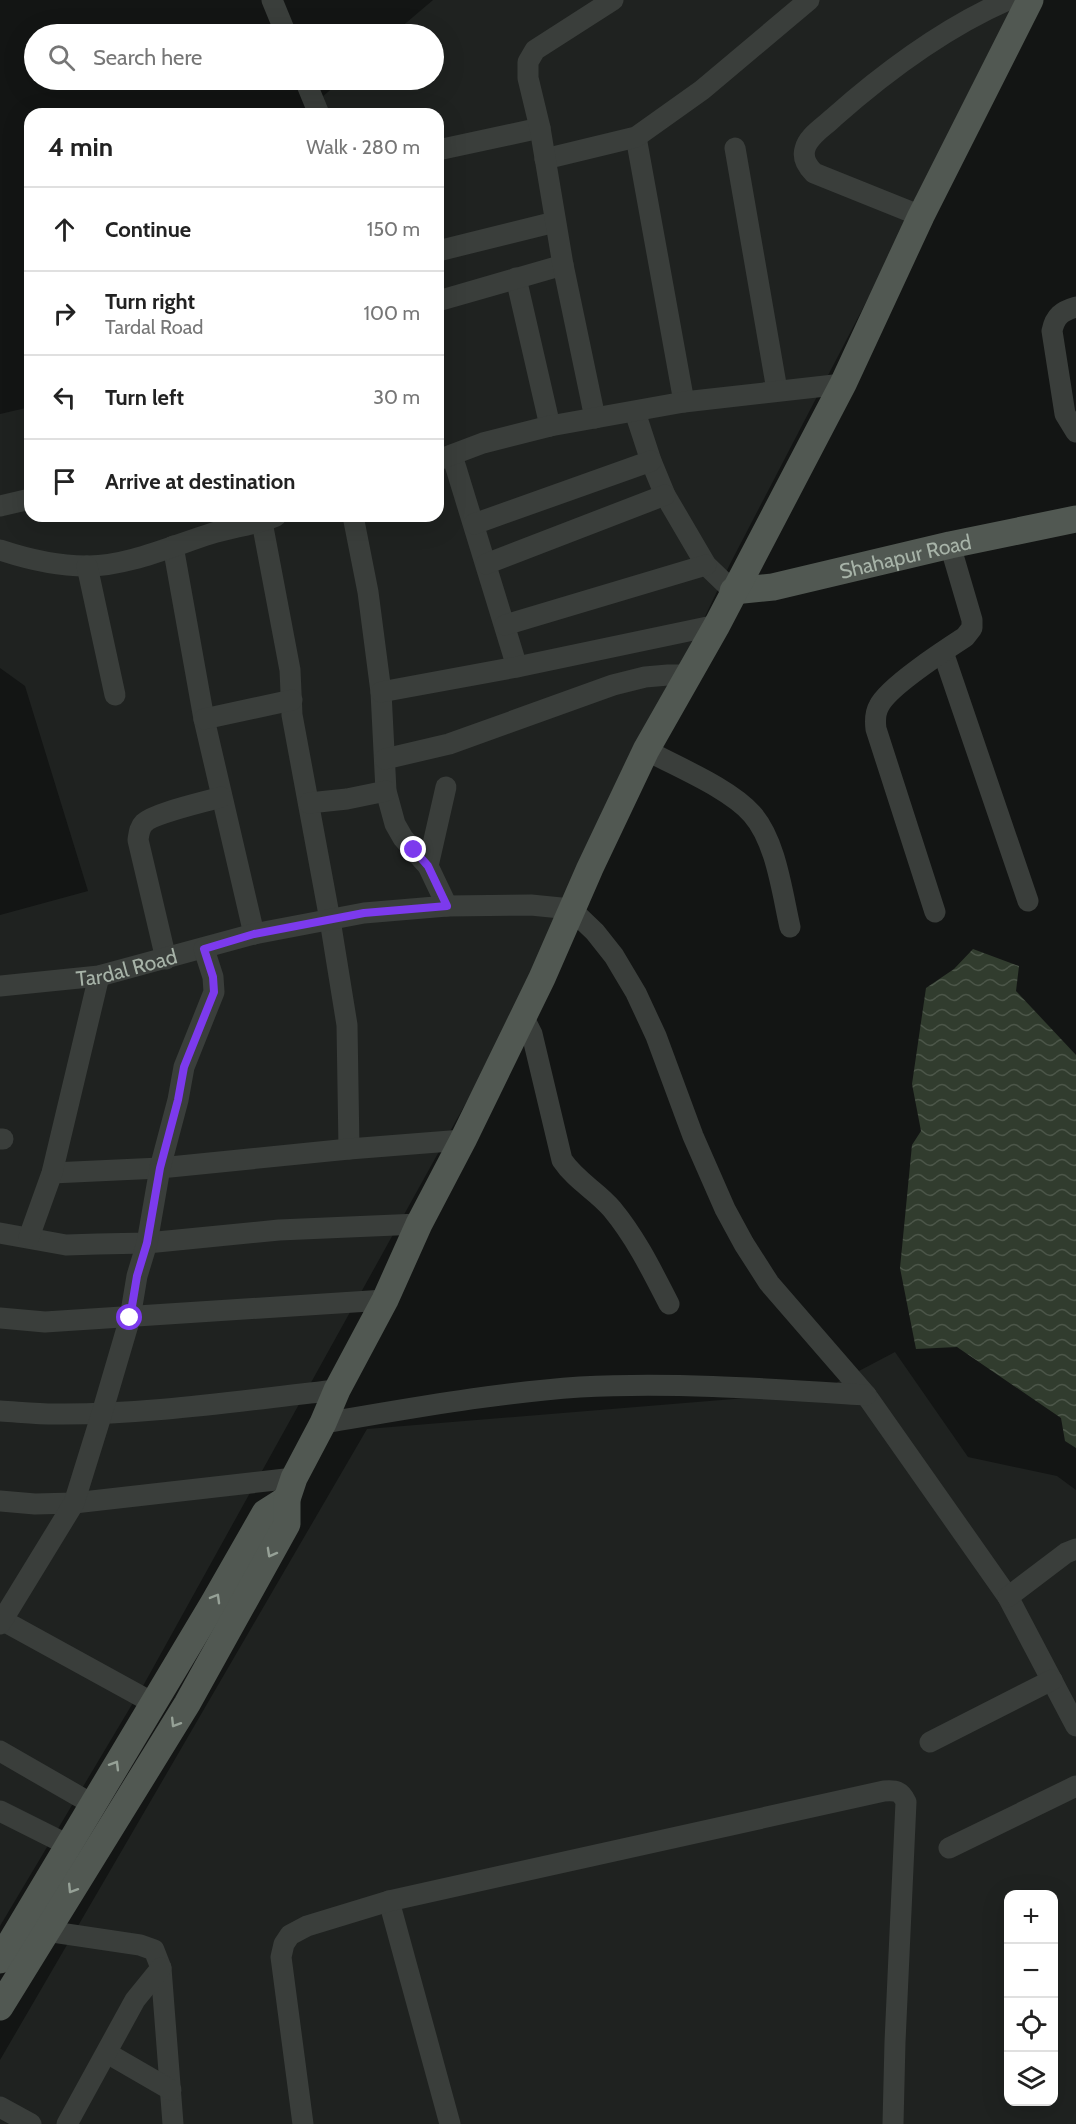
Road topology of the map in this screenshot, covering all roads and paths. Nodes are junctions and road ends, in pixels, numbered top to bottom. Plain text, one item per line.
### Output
1 (272, 0) edge
2 (809, 0) edge
3 (1008, 0) edge
4 (1030, 0) edge
5 (605, 3) edge
6 (282, 24) edge
7 (309, 90) edge
8 (317, 108) edge
9 (540, 128) junction
10 (636, 137) junction
11 (735, 148) dead end
12 (444, 149) edge
13 (545, 159) junction
14 (921, 216) junction
15 (555, 222) junction
16 (444, 250) edge
17 (563, 265) junction
18 (516, 278) junction
19 (444, 299) edge
20 (1076, 307) edge
21 (843, 384) junction
22 (777, 390) junction
23 (684, 402) junction
24 (636, 412) junction
25 (595, 418) junction
26 (550, 426) junction
27 (1076, 432) edge
28 (445, 458) edge
29 (651, 461) junction
30 (665, 495) junction
31 (24, 500) edge
32 (0, 506) edge
33 (1076, 519) edge
34 (256, 522) edge
35 (269, 522) edge
36 (353, 522) edge
37 (474, 524) junction
38 (950, 545) junction
39 (173, 546) junction
40 (0, 550) edge
41 (486, 564) junction
42 (706, 565) junction
43 (87, 566) junction
44 (733, 591) junction
45 (505, 625) junction
46 (717, 625) junction
47 (943, 652) junction
48 (517, 667) junction
49 (688, 675) junction
50 (381, 692) junction
51 (115, 695) dead end
52 (292, 700) junction
53 (204, 719) junction
54 (646, 750) junction
55 (385, 759) junction
56 (446, 787) dead end
57 (386, 791) junction
58 (221, 797) junction
59 (309, 803) junction
60 (428, 866) junction
61 (1028, 901) dead end
62 (447, 906) junction
63 (571, 909) junction
64 (935, 912) dead end
65 (330, 920) junction
66 (790, 927) dead end
67 (254, 934) junction
68 (204, 949) junction
69 (166, 959) junction
70 (99, 976) junction
71 (0, 986) edge
72 (523, 1016) junction
73 (463, 1140) junction
74 (349, 1149) junction
75 (160, 1168) junction
76 (52, 1173) junction
77 (419, 1224) junction
78 (0, 1233) edge
79 (29, 1237) junction
80 (147, 1243) junction
81 (385, 1300) junction
82 (669, 1304) dead end
83 (0, 1318) edge
84 (130, 1318) junction
85 (337, 1390) junction
86 (866, 1395) junction
87 (0, 1411) edge
88 (102, 1413) junction
89 (323, 1423) junction
90 (290, 1489) junction
91 (0, 1501) edge
92 (74, 1503) junction
93 (1076, 1548) edge
94 (1008, 1597) junction
95 (1, 1622) edge
96 (1052, 1680) junction
97 (153, 1703) junction
98 (1074, 1716) edge
99 (930, 1742) dead end
100 (0, 1751) edge
101 (1076, 1786) edge
102 (92, 1804) junction
103 (0, 1811) edge
104 (68, 1845) junction
105 (950, 1848) dead end
106 (389, 1901) junction
107 (46, 1931) junction
108 (4, 1946) edge
109 (160, 1968) junction
110 (0, 2007) edge
111 (107, 2053) junction
112 (171, 2090) junction
113 (0, 2107) edge
114 (891, 2123) edge
115 (31, 2124) edge
116 (67, 2124) edge
117 (173, 2124) edge
118 (303, 2124) edge
119 (450, 2124) edge

1 - 6 street
2 - 10 street
3 - 14 street
4 - 14 main road
5 - 9 street
7 - 8 street
9 - 12 street
9 - 13 street
10 - 13 street
10 - 23 street
11 - 22 street
13 - 15 street
14 - 21 main road
15 - 16 street
15 - 17 street
17 - 18 street
17 - 25 street
18 - 19 street
18 - 26 street
20 - 27 street
21 - 22 street
21 - 44 main road
22 - 23 street
23 - 24 street
24 - 25 street
24 - 29 street
25 - 26 street
26 - 28 street
28 - 37 street
29 - 30 street
29 - 37 street
30 - 41 street
30 - 42 street
31 - 32 street
33 - 38 main road, Shahapur Road
34 - 39 street
35 - 52 street
36 - 50 street
37 - 41 street
38 - 44 main road, Shahapur Road
38 - 47 street
39 - 43 street
39 - 53 street
40 - 43 street
41 - 45 street
42 - 44 street
42 - 45 street
43 - 51 street
44 - 46 main road
45 - 48 street
46 - 48 street
46 - 49 main road
47 - 61 street
47 - 64 street
48 - 50 street
49 - 54 main road
49 - 55 street
50 - 55 street
52 - 53 street
52 - 59 street
53 - 58 street
54 - 63 main road
54 - 66 street
55 - 57 street
56 - 60 street
57 - 59 street
57 - 60 street
58 - 67 street
58 - 69 street
59 - 65 street
60 - 62 street
62 - 63 street, Tardal Road
62 - 65 street, Tardal Road
63 - 72 main road
63 - 86 street
65 - 67 street, Tardal Road
65 - 74 street
67 - 68 street, Tardal Road
68 - 69 street, Tardal Road
68 - 75 street
69 - 70 street, Tardal Road
70 - 71 street, Tardal Road
70 - 76 street
72 - 73 main road
72 - 82 street
73 - 74 street
73 - 77 main road
74 - 75 street
75 - 76 street
75 - 80 street
76 - 79 street
77 - 80 street
77 - 81 main road
78 - 79 street
79 - 80 street
80 - 84 street
81 - 84 street
81 - 85 main road
83 - 84 street
84 - 88 street
85 - 88 street
85 - 89 main road
86 - 89 street
86 - 94 street
87 - 88 street
88 - 92 street
89 - 90 main road
90 - 92 street
97 -> 90 main road
90 -> 107 main road
91 - 92 street
92 - 95 street
93 - 94 street
94 - 96 street
95 - 97 street
96 - 98 street
96 - 99 street
102 -> 97 main road
100 - 102 street
101 - 105 street
102 - 104 main road
103 - 104 street
104 - 108 main road
106 - 114 street
106 - 118 street
106 - 119 street
107 - 109 street
107 - 110 main road
109 - 111 street
109 - 112 street
111 - 112 street
111 - 116 street
112 - 117 street
113 - 115 street

